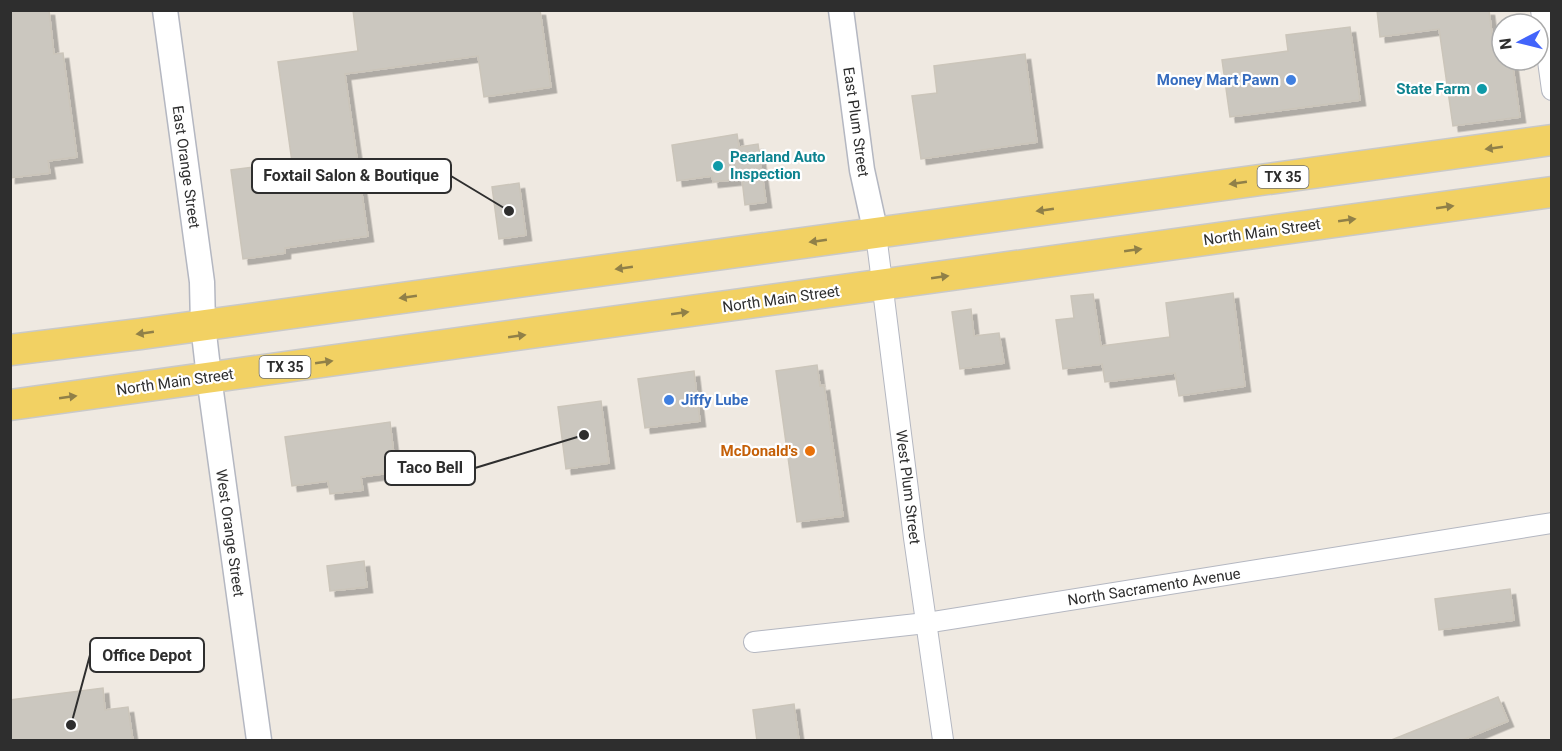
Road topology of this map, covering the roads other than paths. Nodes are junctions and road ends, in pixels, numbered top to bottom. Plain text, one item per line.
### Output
1 (165, 10) edge
2 (841, 10) edge
3 (1541, 10) edge
4 (1551, 90) edge
5 (1551, 140) edge
6 (1551, 192) edge
7 (876, 234) junction
8 (882, 285) junction
9 (203, 325) junction
10 (10, 350) edge
11 (209, 377) junction
12 (10, 405) edge
13 (1551, 523) edge
14 (926, 623) junction
15 (754, 642) dead end
16 (259, 741) edge
17 (943, 741) edge

1 - 9 street, East Orange Street
2 - 7 street, East Plum Street
3 - 4 street
5 -> 7 main road, TX 35
8 -> 6 main road, North Main Street / TX 35
7 - 8 street, West Plum Street
7 -> 9 main road, TX 35
11 -> 8 main road, North Main Street / TX 35
8 - 14 street, West Plum Street
9 -> 10 main road, TX 35
9 - 11 street, West Orange Street
12 -> 11 main road, North Main Street / TX 35
11 - 16 street, West Orange Street
13 - 14 street, North Sacramento Avenue
14 - 15 street, North Sacramento Avenue
14 - 17 street, West Plum Street

